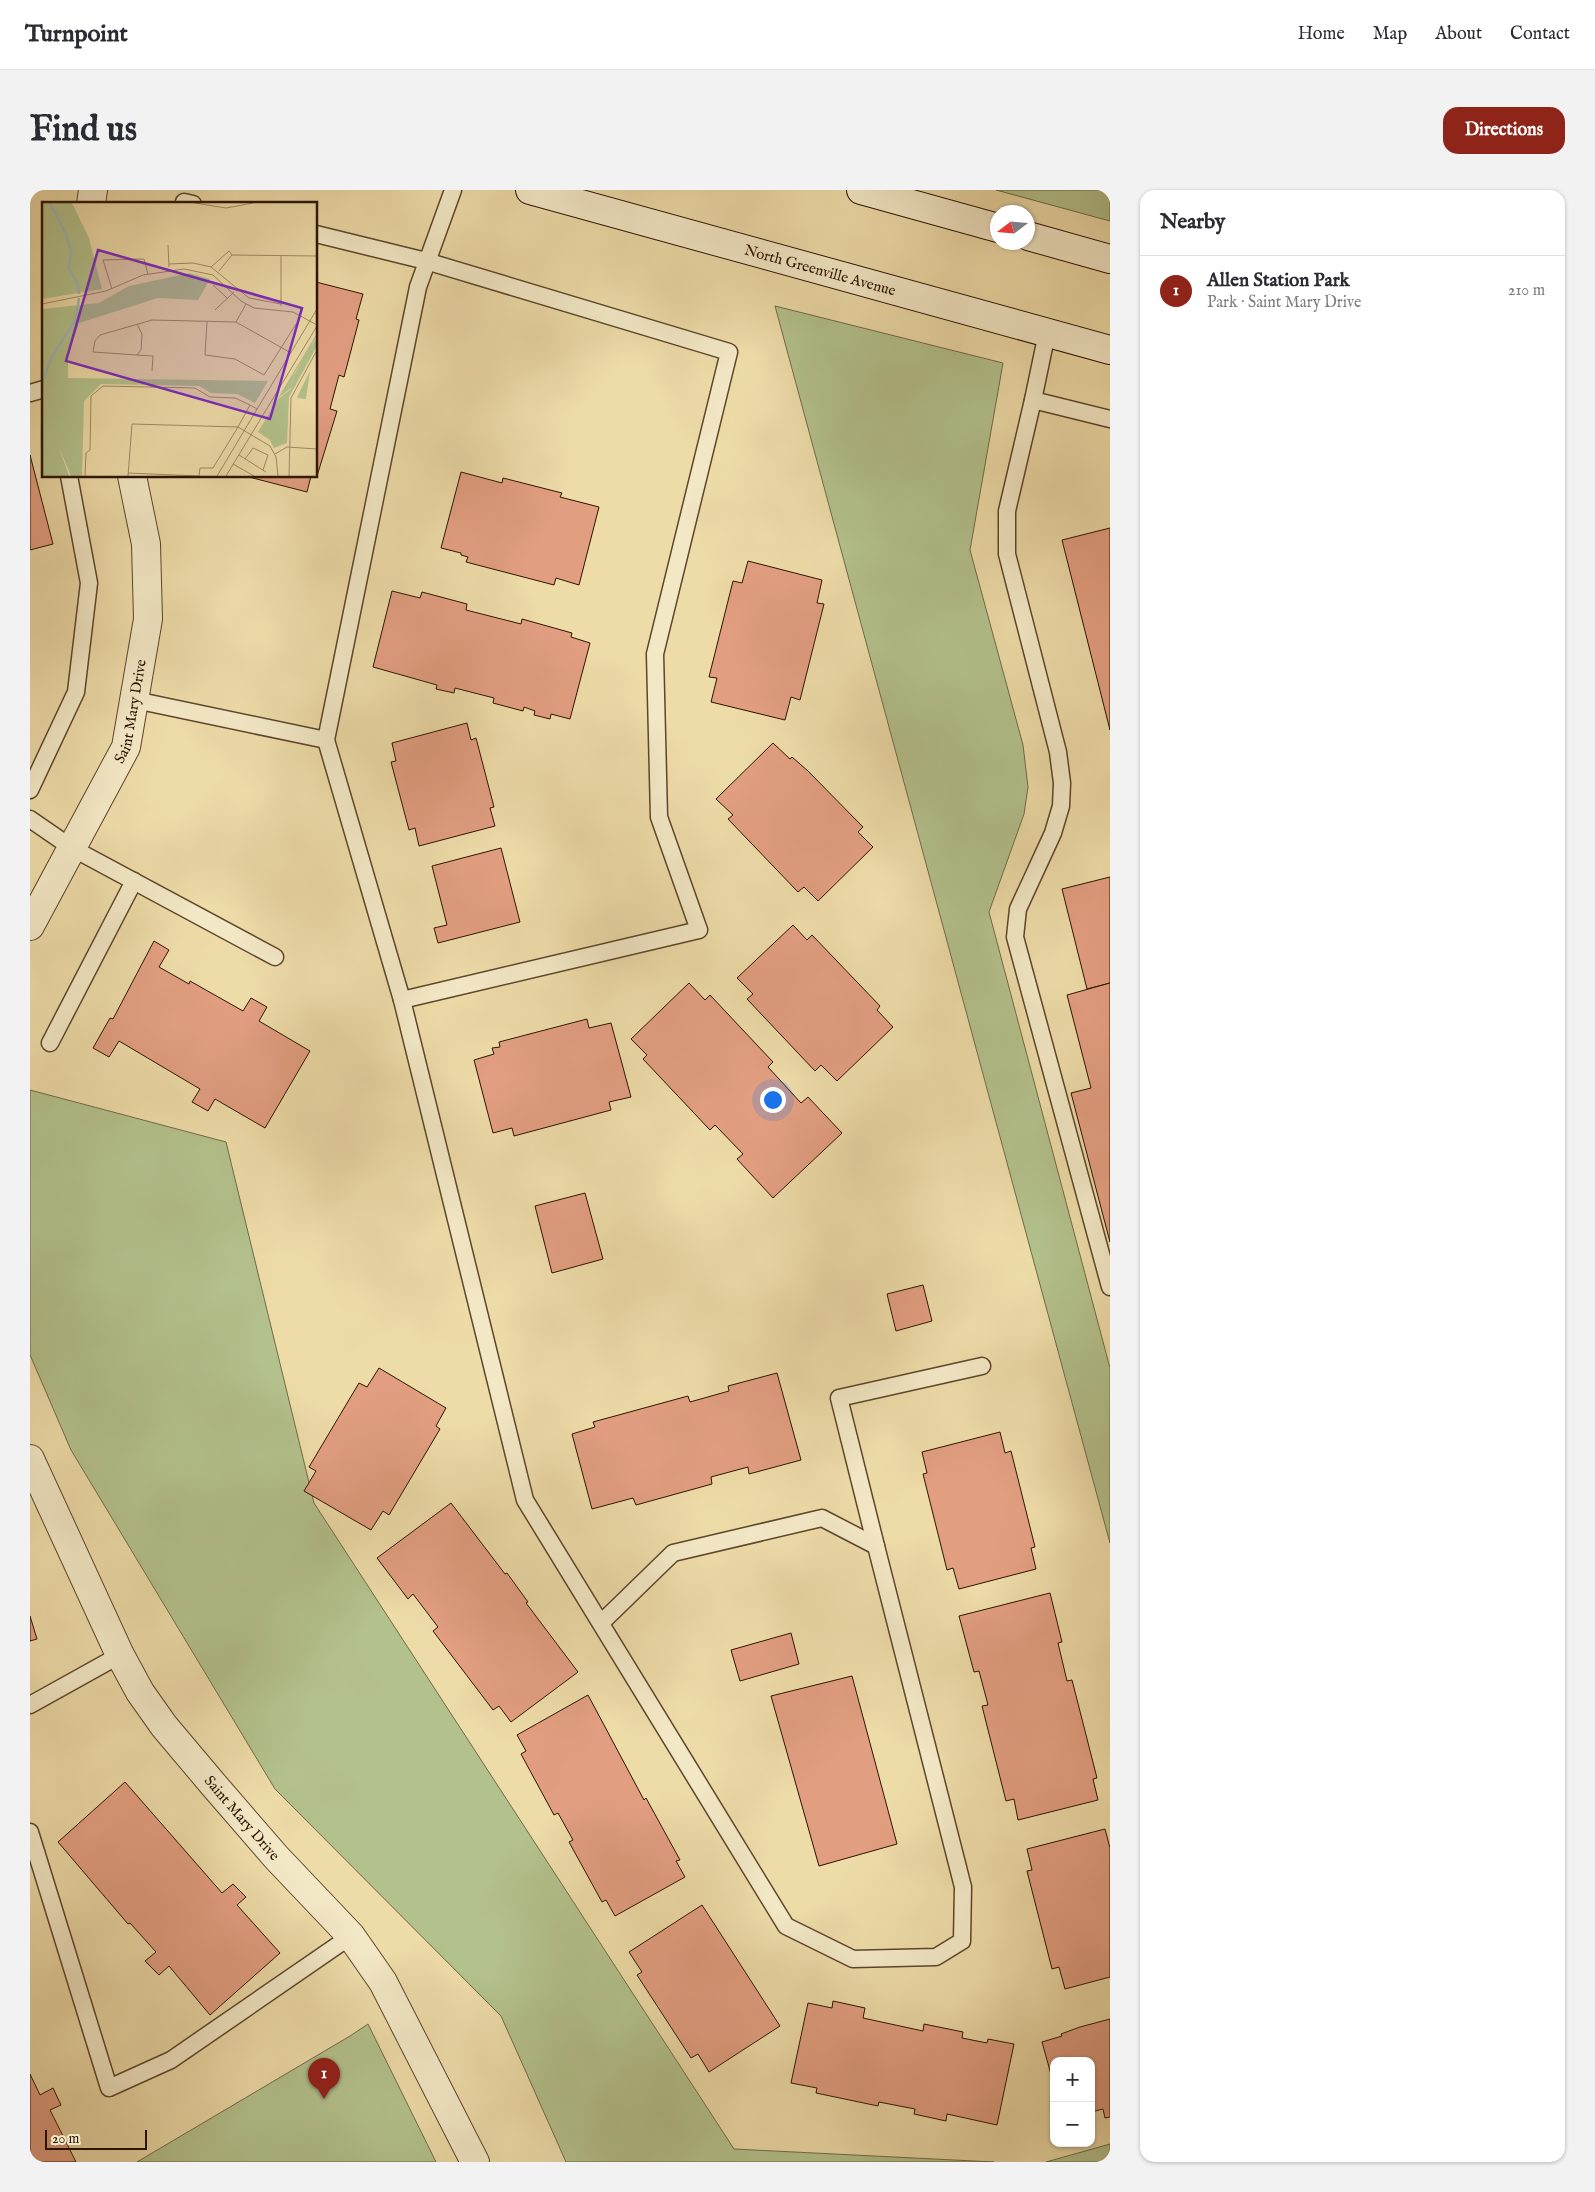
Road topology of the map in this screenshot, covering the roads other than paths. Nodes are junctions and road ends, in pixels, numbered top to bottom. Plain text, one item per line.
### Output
1 (453, 190) edge
2 (530, 190) edge
3 (860, 190) edge
4 (990, 226) edge
5 (318, 234) edge
6 (1035, 238) edge
7 (1110, 259) edge
8 (426, 261) junction
9 (1047, 333) junction
10 (1110, 350) edge
11 (1034, 400) junction
12 (1110, 419) edge
13 (69, 478) edge
14 (132, 478) edge
15 (134, 700) junction
16 (326, 740) junction
17 (30, 790) edge
18 (30, 819) edge
19 (72, 848) junction
20 (134, 881) junction
21 (30, 926) edge
22 (274, 958) dead end
23 (402, 1000) junction
24 (50, 1043) dead end
25 (1110, 1287) edge
26 (982, 1366) dead end
27 (32, 1469) edge
28 (876, 1546) junction
29 (601, 1623) junction
30 (120, 1655) junction
31 (30, 1705) edge
32 (30, 1832) edge
33 (351, 1936) junction
34 (476, 2162) edge

1 - 8 lane
2 - 9 street, North Greenville Avenue
3 - 4 street
5 - 8 lane
6 - 7 street
8 - 16 lane
8 - 23 lane
9 - 10 street, North Greenville Avenue
9 - 11 lane
11 - 12 lane
11 - 25 lane
13 - 17 lane
14 - 15 street, Saint Mary Drive
15 - 16 lane
15 - 19 street, Saint Mary Drive
16 - 23 lane
18 - 19 lane
19 - 20 lane
19 - 21 street, Saint Mary Drive
20 - 22 lane
20 - 24 lane
23 - 29 lane
26 - 28 lane
27 - 30 street, Saint Mary Drive
28 - 29 lane
28 - 29 lane
30 - 31 lane
30 - 33 street, Saint Mary Drive
32 - 33 lane
33 - 34 street, Saint Mary Drive

